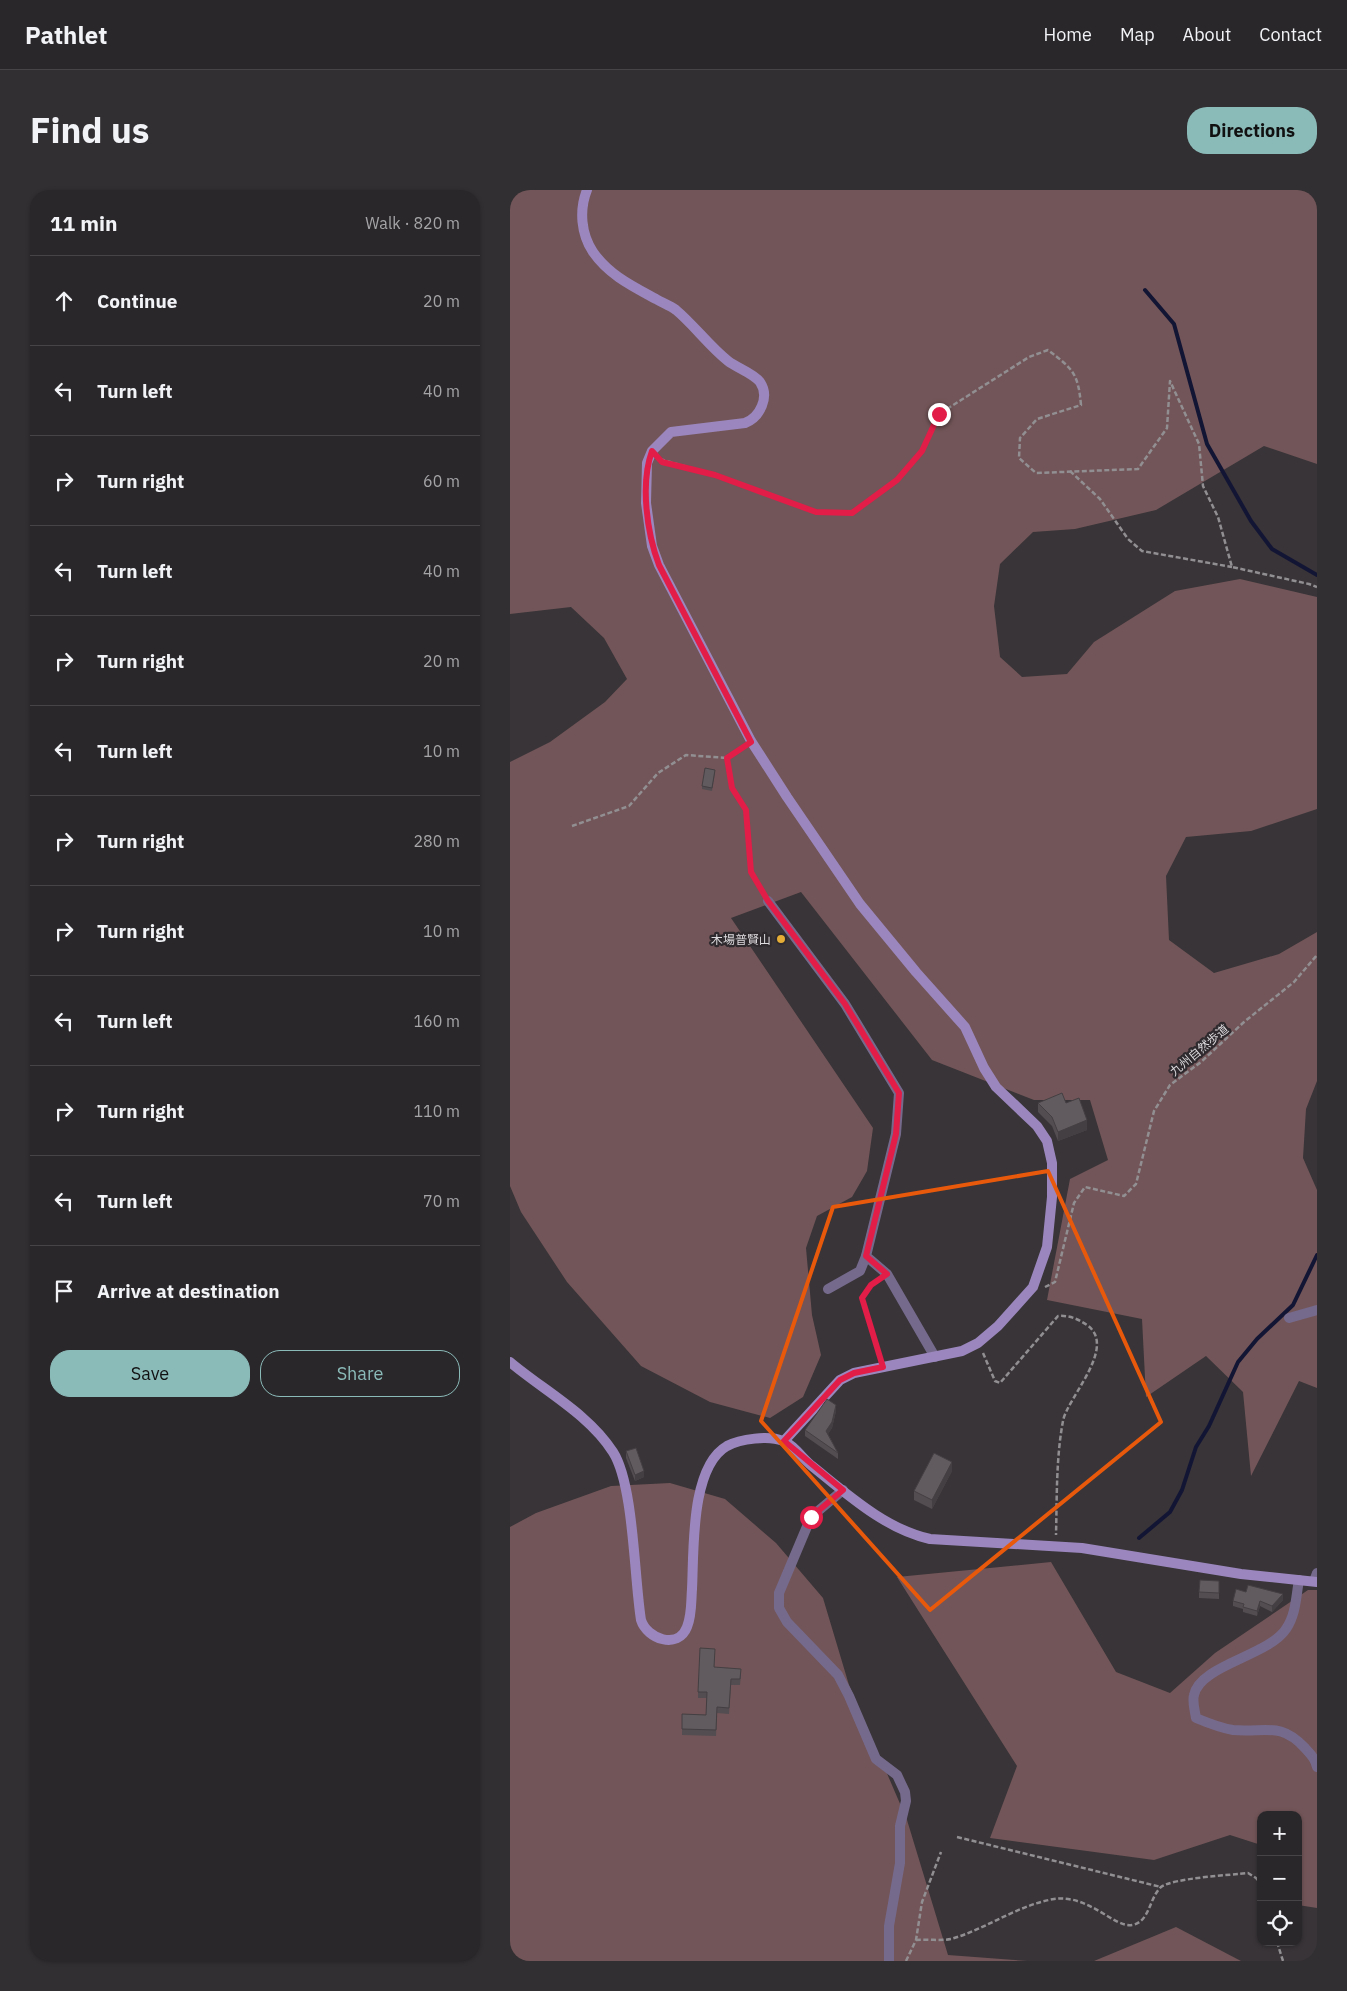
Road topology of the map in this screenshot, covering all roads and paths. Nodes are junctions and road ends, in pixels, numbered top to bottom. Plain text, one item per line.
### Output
1 (587, 190) edge
2 (652, 451) junction
3 (1070, 471) junction
4 (1232, 567) junction
5 (1317, 587) edge
6 (751, 742) junction
7 (727, 758) junction
8 (572, 826) dead end
9 (768, 901) joint
10 (1317, 955) edge
11 (866, 1256) junction
12 (887, 1274) junction
13 (1033, 1287) junction
14 (828, 1288) dead end
15 (1317, 1310) edge
16 (1289, 1318) dead end
17 (978, 1343) junction
18 (935, 1357) junction
19 (510, 1362) edge
20 (883, 1367) junction
21 (784, 1441) junction
22 (843, 1490) junction
23 (1056, 1546) junction
24 (1316, 1579) edge
25 (1299, 1580) junction
26 (1317, 1767) edge
27 (957, 1837) dead end
28 (941, 1852) dead end
29 (1257, 1879) edge
30 (1161, 1887) junction
31 (916, 1940) junction
32 (1278, 1946) edge
33 (888, 1961) edge
34 (906, 1961) edge
35 (1283, 1961) edge

1 - 2 street
2 - 3 path
2 - 6 street
3 - 4 path
3 - 4 path
4 - 5 path
6 - 7 path
6 - 13 street
7 - 8 path
7 - 9 path
9 - 11 street
10 - 13 path, 九州自然歩道
11 - 12 street
11 - 14 street
12 - 18 street
12 - 20 path
13 - 17 street
15 - 16 street
17 - 18 street
17 - 23 path
18 - 20 street
19 - 21 street
20 - 21 street
21 - 22 street
22 - 23 street
22 - 33 street
23 - 25 street
24 - 25 street
25 - 26 street
27 - 30 path
28 - 31 path
29 - 30 path
30 - 31 path
31 - 34 path
32 - 35 path

